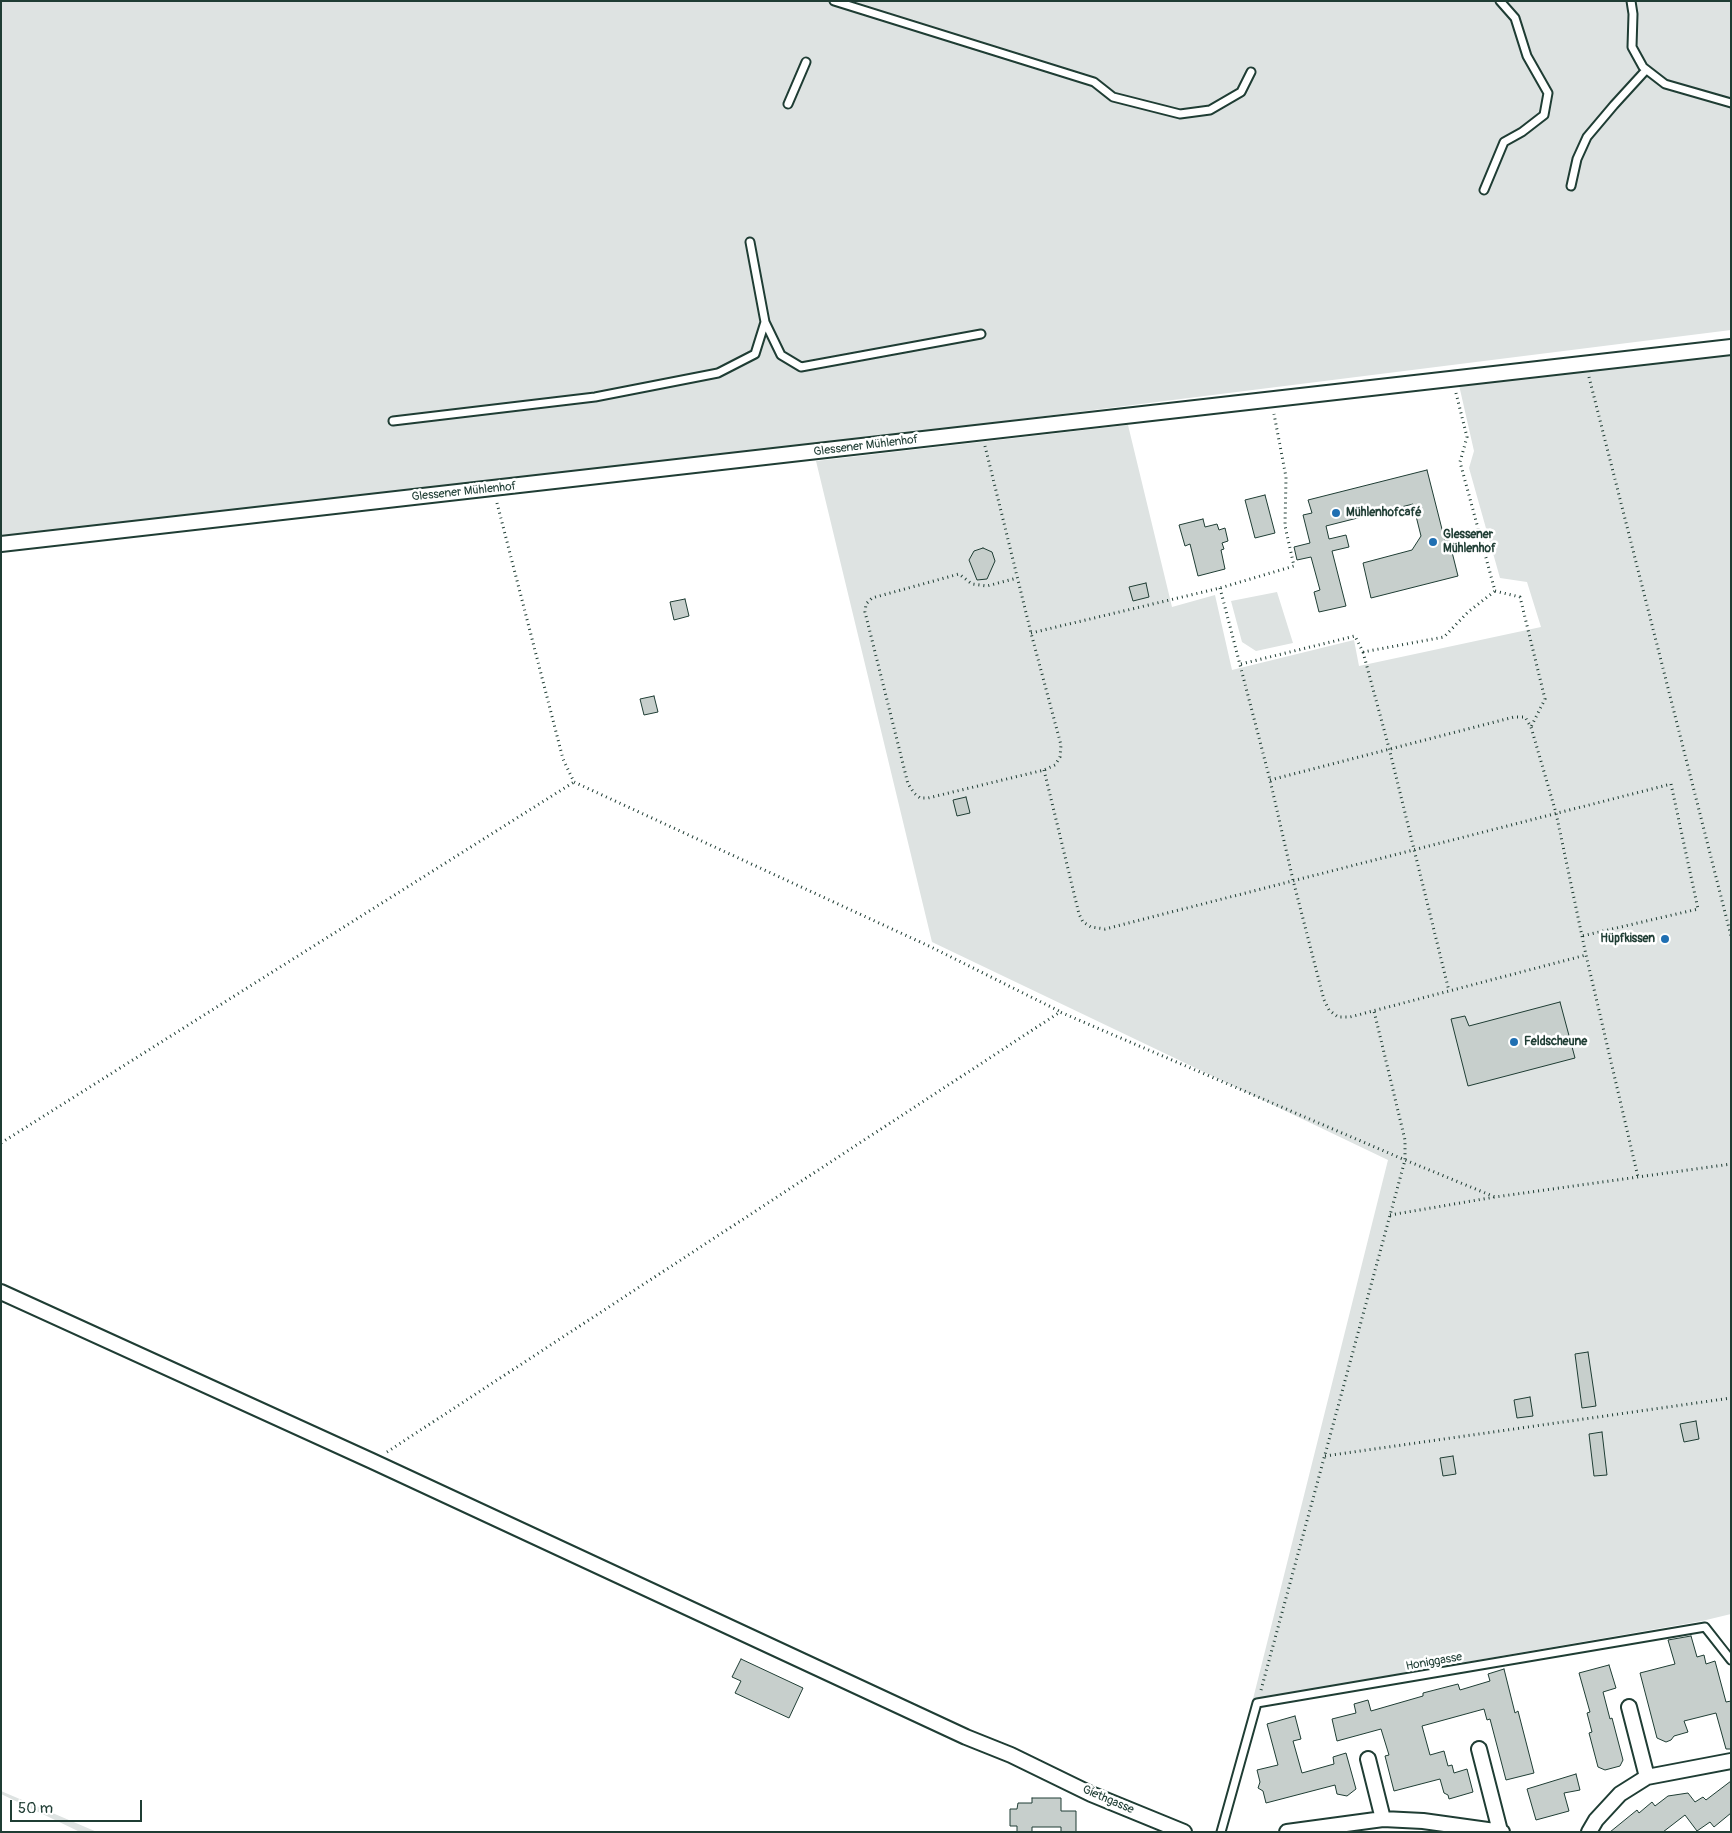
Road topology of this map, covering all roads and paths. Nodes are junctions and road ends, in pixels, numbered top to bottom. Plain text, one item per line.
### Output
1 (834, 1) edge
2 (1500, 1) edge
3 (1631, 1) edge
4 (806, 62) dead end
5 (1646, 70) junction
6 (1251, 72) dead end
7 (1731, 103) edge
8 (788, 104) dead end
9 (1571, 186) dead end
10 (1484, 190) dead end
11 (750, 242) dead end
12 (765, 322) junction
13 (981, 334) dead end
14 (1731, 347) edge
15 (1586, 364) junction
16 (1452, 379) junction
17 (1271, 399) junction
18 (393, 421) dead end
19 (982, 433) junction
20 (494, 489) junction
21 (1, 544) edge
22 (1017, 578) junction
23 (1220, 588) junction
24 (1495, 591) junction
25 (1031, 633) junction
26 (1364, 652) junction
27 (1241, 664) junction
28 (1531, 727) junction
29 (1389, 748) junction
30 (1044, 770) junction
31 (1270, 780) junction
32 (574, 782) junction
33 (1556, 813) junction
34 (1414, 851) junction
35 (1293, 880) junction
36 (1582, 936) junction
37 (1731, 936) edge
38 (1586, 955) junction
39 (1449, 991) junction
40 (1374, 1011) junction
41 (1060, 1012) junction
42 (1, 1143) edge
43 (1405, 1160) junction
44 (1731, 1164) edge
45 (1638, 1177) junction
46 (1495, 1197) junction
47 (1390, 1215) junction
48 (1, 1292) edge
49 (1731, 1398) edge
50 (1325, 1456) junction
51 (372, 1461) junction
52 (1731, 1660) edge
53 (1257, 1704) junction
54 (1629, 1707) dead end
55 (1479, 1749) dead end
56 (1368, 1759) dead end
57 (1731, 1761) edge
58 (1647, 1777) junction
59 (1383, 1819) junction
60 (1184, 1832) edge
61 (1221, 1832) edge
62 (1287, 1832) edge
63 (1501, 1832) edge
64 (1589, 1832) edge

1 - 6 lane
2 - 10 lane
3 - 5 lane
4 - 8 lane
5 - 7 lane
5 - 9 lane
11 - 12 lane
12 - 13 lane
12 - 18 lane
14 - 15 street, Glessener Mühlenhof
15 - 16 street, Glessener Mühlenhof
15 - 37 path
16 - 17 street, Glessener Mühlenhof
16 - 24 path
17 - 19 street, Glessener Mühlenhof
17 - 23 path
19 - 20 street, Glessener Mühlenhof
19 - 22 path
20 - 21 street, Glessener Mühlenhof
20 - 32 path
22 - 25 path
22 - 30 path
23 - 25 path
23 - 27 path
24 - 26 path
24 - 28 path
25 - 30 path
26 - 27 path
26 - 29 path
27 - 31 path
28 - 29 path
28 - 33 path
29 - 31 path
29 - 34 path
30 - 35 path
31 - 35 path
32 - 41 path
32 - 42 path
33 - 34 path
33 - 36 path
33 - 36 path
34 - 35 path
34 - 39 path
35 - 40 path
36 - 38 path
38 - 39 path
38 - 45 path
39 - 40 path
40 - 43 path
41 - 43 path
41 - 51 path
43 - 46 path
43 - 47 path
44 - 45 path
45 - 46 path
46 - 47 path
47 - 50 path
48 - 51 street, Giethgasse
49 - 50 path
50 - 53 path
51 - 60 street, Giethgasse
52 - 53 lane, Honiggasse
53 - 61 lane
54 - 58 street
55 - 63 street
56 - 59 street
57 - 58 street
58 - 64 street
59 - 62 street
59 - 63 street

